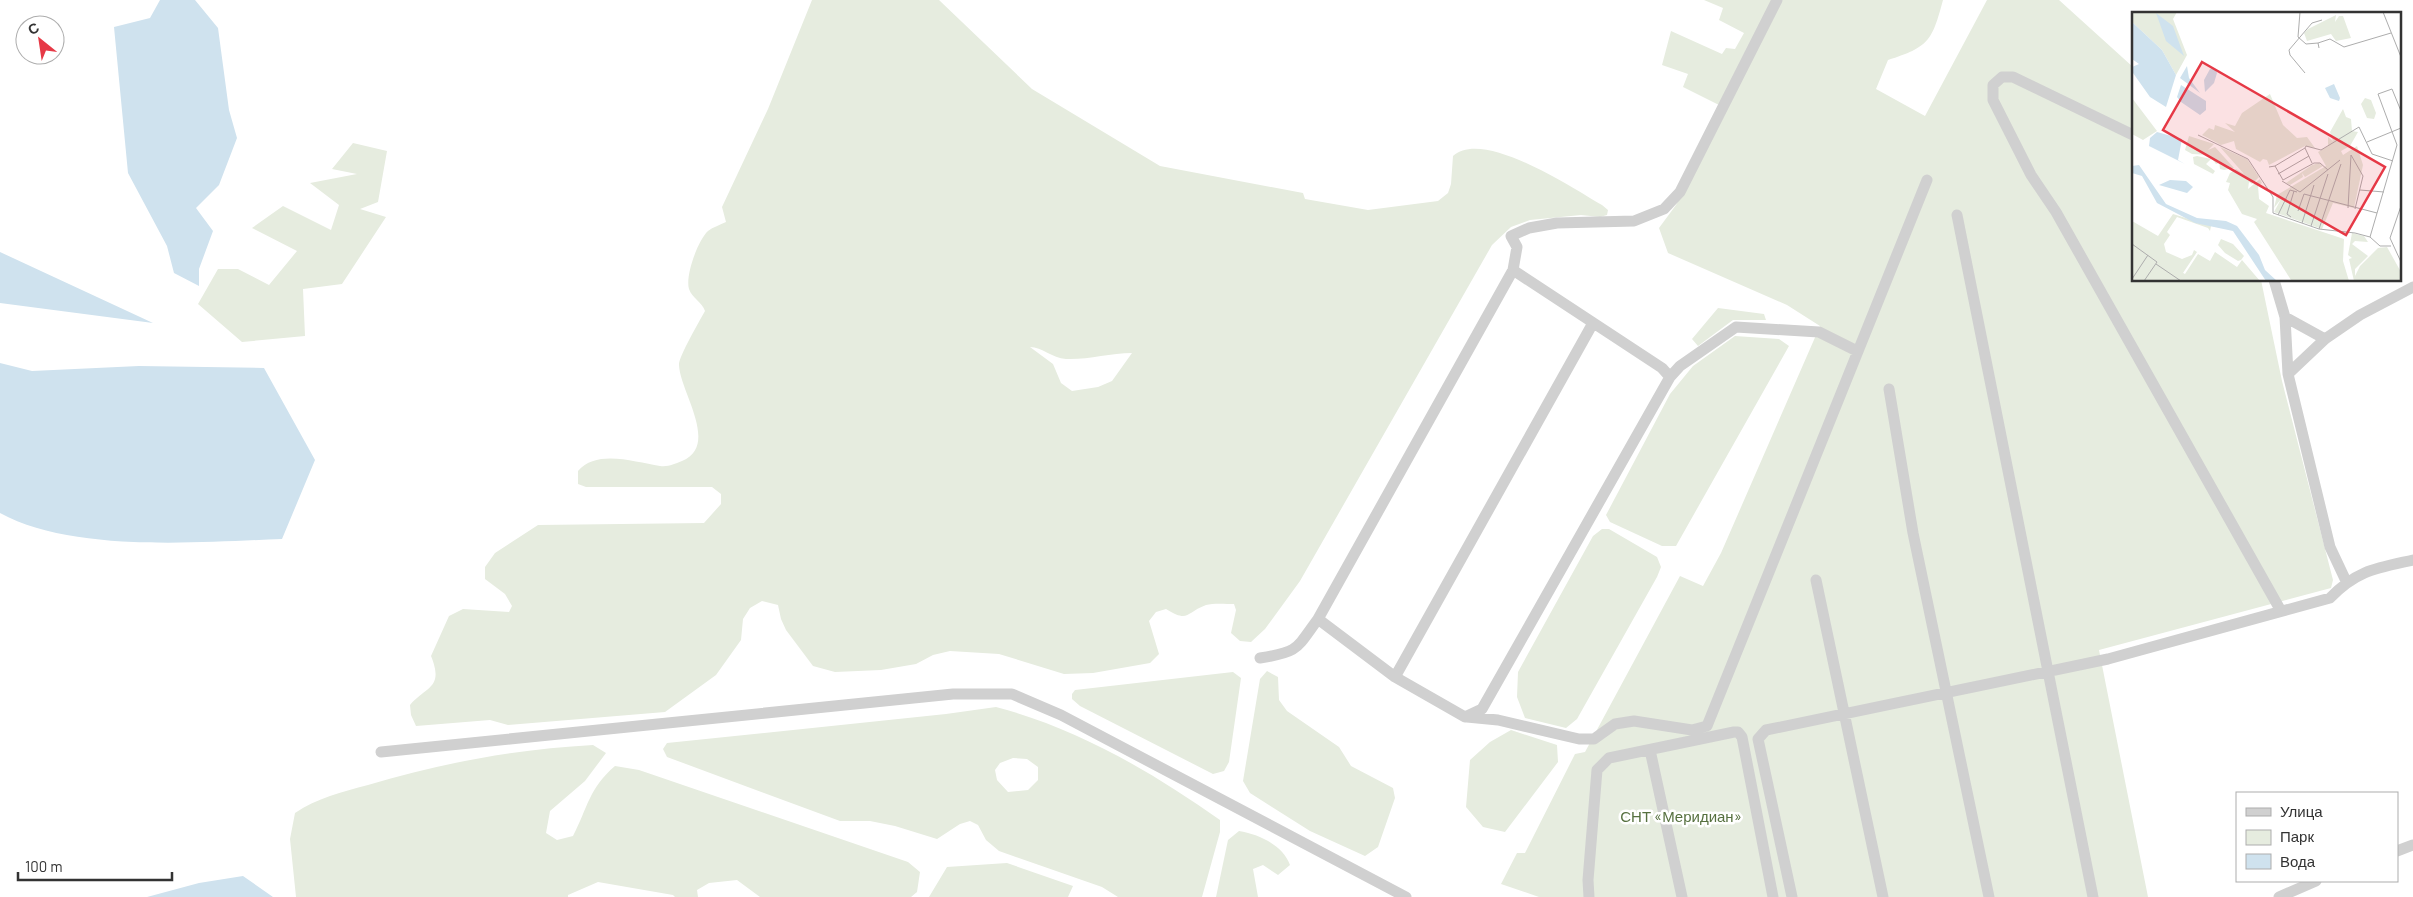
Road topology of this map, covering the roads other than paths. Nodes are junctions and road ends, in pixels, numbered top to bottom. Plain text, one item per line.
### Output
1 (1777, 0) edge
2 (2132, 135) edge
3 (1927, 180) dead end
4 (1957, 215) dead end
5 (1513, 270) junction
6 (2274, 281) edge
7 (2413, 287) edge
8 (2286, 317) junction
9 (1593, 323) junction
10 (2325, 338) junction
11 (1857, 351) junction
12 (2288, 374) junction
13 (1670, 377) junction
14 (1889, 389) dead end
15 (2413, 560) edge
16 (1816, 580) dead end
17 (2346, 581) junction
18 (2281, 611) junction
19 (1318, 619) junction
20 (1260, 658) dead end
21 (2049, 671) junction
22 (1395, 677) junction
23 (1948, 692) junction
24 (1844, 714) junction
25 (1465, 717) junction
26 (1650, 750) junction
27 (381, 752) dead end
28 (2413, 845) edge
29 (2398, 851) edge
30 (2314, 882) edge
31 (1406, 897) edge
32 (1588, 897) edge
33 (1682, 897) edge
34 (1773, 897) edge
35 (1792, 897) edge
36 (1882, 897) edge
37 (1988, 897) edge
38 (2093, 897) edge
39 (2279, 897) edge

1 - 5 street
2 - 18 street
3 - 11 street
4 - 21 street
5 - 9 street
5 - 19 street
6 - 8 street
7 - 10 street
8 - 10 street
8 - 12 street
9 - 13 street
9 - 22 street
10 - 12 street
11 - 13 street
11 - 25 street
12 - 17 street
13 - 25 street
14 - 23 street
15 - 17 street
16 - 24 street
17 - 18 street
18 - 21 street
19 - 20 street
19 - 22 street
21 - 23 street
21 - 38 street
22 - 25 street
23 - 24 street
23 - 37 street
24 - 35 street
24 - 36 street
26 - 32 street
26 - 33 street
26 - 34 street
27 - 31 street
28 - 29 street
30 - 39 street

